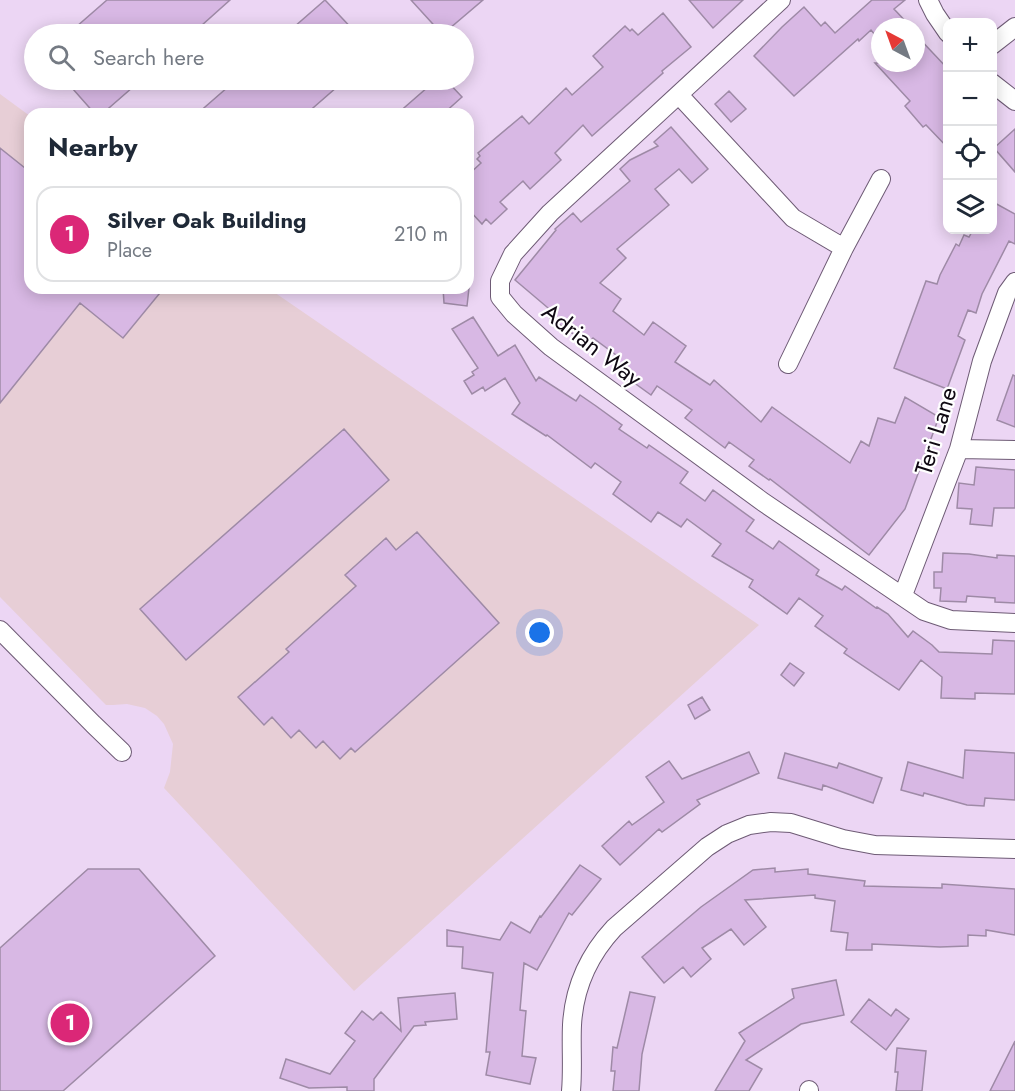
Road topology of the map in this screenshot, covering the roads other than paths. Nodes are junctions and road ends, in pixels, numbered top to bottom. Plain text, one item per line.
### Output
1 (781, 0) edge
2 (928, 0) edge
3 (943, 26) edge
4 (1015, 27) edge
5 (997, 42) edge
6 (997, 86) edge
7 (679, 95) junction
8 (1015, 101) edge
9 (881, 179) dead end
10 (844, 248) junction
11 (1015, 282) edge
12 (788, 364) dead end
13 (958, 449) junction
14 (1015, 450) edge
15 (903, 595) junction
16 (1015, 623) edge
17 (0, 630) edge
18 (122, 752) dead end
19 (1015, 849) edge
20 (571, 1091) edge

1 - 7 street, Adrian Way
2 - 3 street
4 - 5 street
6 - 8 street
7 - 10 street
7 - 15 street, Adrian Way
9 - 10 street
10 - 12 street
11 - 13 street, Teri Lane
13 - 14 street
13 - 15 street, Teri Lane
15 - 16 street, Adrian Way
17 - 18 street
19 - 20 street

